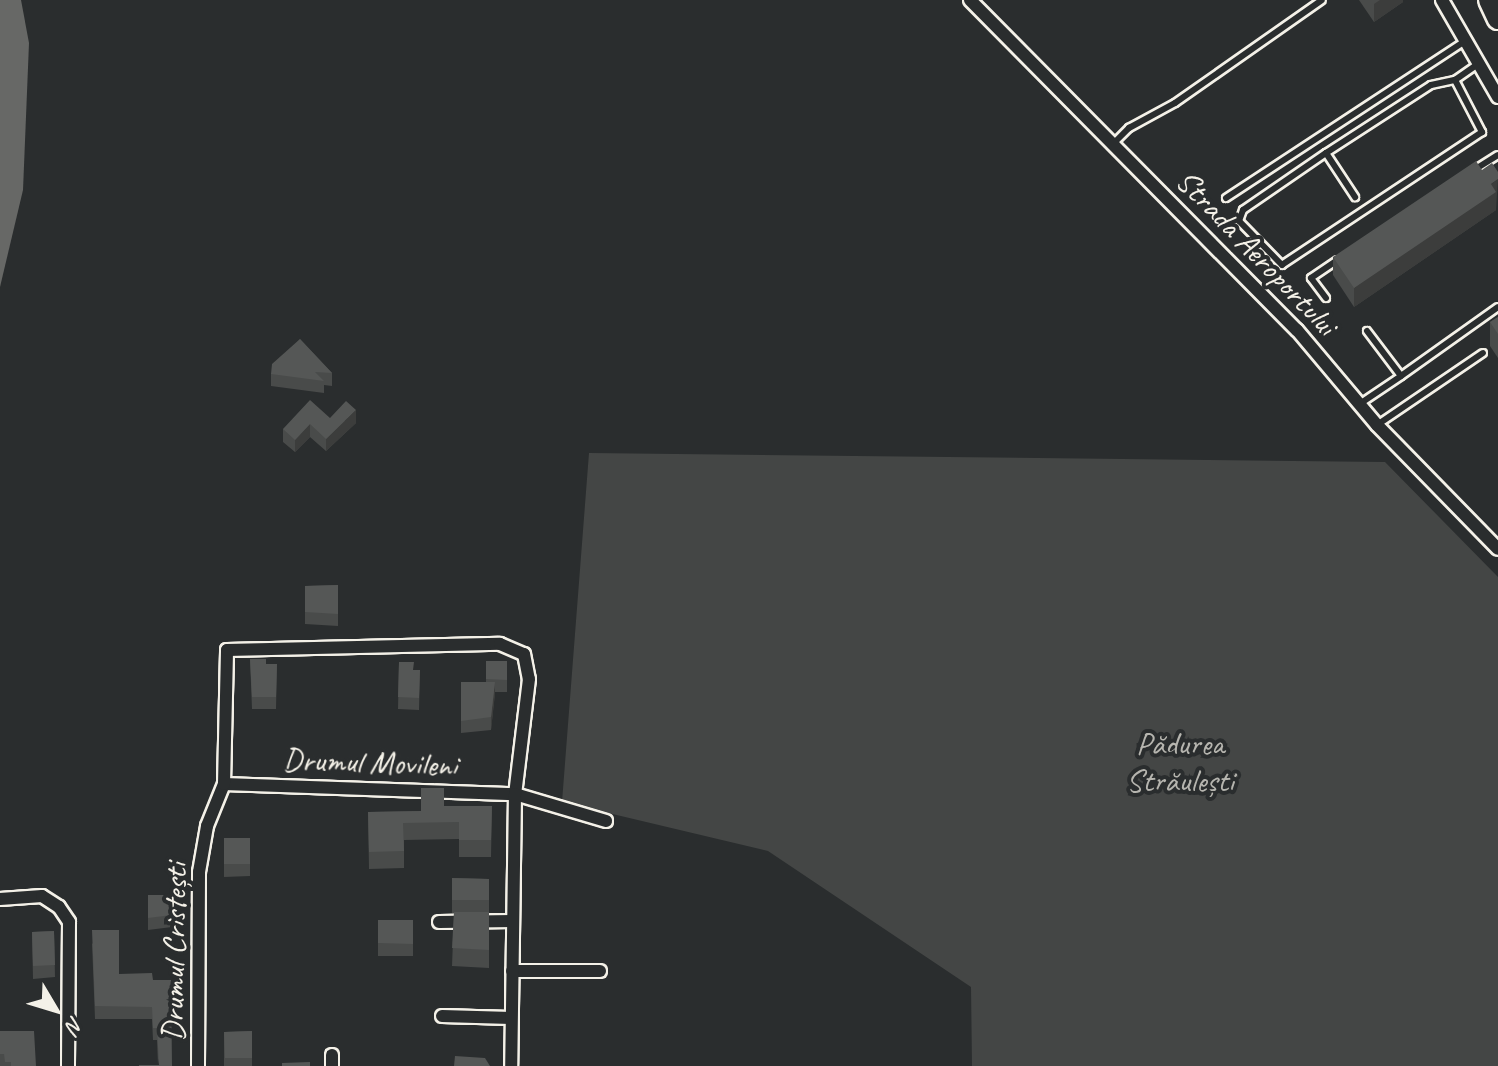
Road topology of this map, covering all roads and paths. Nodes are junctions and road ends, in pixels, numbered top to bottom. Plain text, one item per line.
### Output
1 (970, 0) edge
2 (1322, 0) edge
3 (1442, 0) edge
4 (1489, 0) edge
5 (1498, 19) edge
6 (1465, 41) junction
7 (1479, 64) junction
8 (1455, 80) junction
9 (1498, 97) edge
10 (1113, 144) junction
11 (1326, 153) junction
12 (1498, 155) edge
13 (1471, 172) edge
14 (1355, 197) dead end
15 (1226, 198) dead end
16 (1351, 251) edge
17 (1326, 298) dead end
18 (1498, 307) edge
19 (1367, 331) dead end
20 (1483, 353) dead end
21 (1401, 376) junction
22 (1361, 403) junction
23 (1377, 425) junction
24 (1498, 549) edge
25 (224, 784) junction
26 (515, 794) junction
27 (606, 821) dead end
28 (0, 899) edge
29 (513, 921) junction
30 (439, 922) dead end
31 (512, 971) junction
32 (600, 971) dead end
33 (442, 1016) dead end
34 (511, 1018) junction
35 (68, 1066) edge
36 (198, 1066) edge
37 (511, 1066) edge

1 - 10 street, Strada Aeroportului
2 - 10 lane
3 - 6 street
4 - 5 main road
6 - 7 street
6 - 15 lane
7 - 8 lane
7 - 9 street
8 - 11 lane
8 - 11 lane
10 - 22 street, Strada Aeroportului
11 - 14 lane
12 - 13 lane
16 - 17 lane
18 - 21 lane
19 - 21 lane
20 - 23 lane
21 - 22 lane
22 - 23 street, Strada Aeroportului
23 - 24 street, Strada Aeroportului
25 - 26 street, Drumul Movileni
25 - 26 street, Drumul Cristești
25 - 36 street, Drumul Cristești
26 - 27 street, Drumul Movileni
26 - 29 street
28 - 35 street
29 - 30 street
29 - 31 street
31 - 32 street
31 - 34 street
33 - 34 street
34 - 37 street

